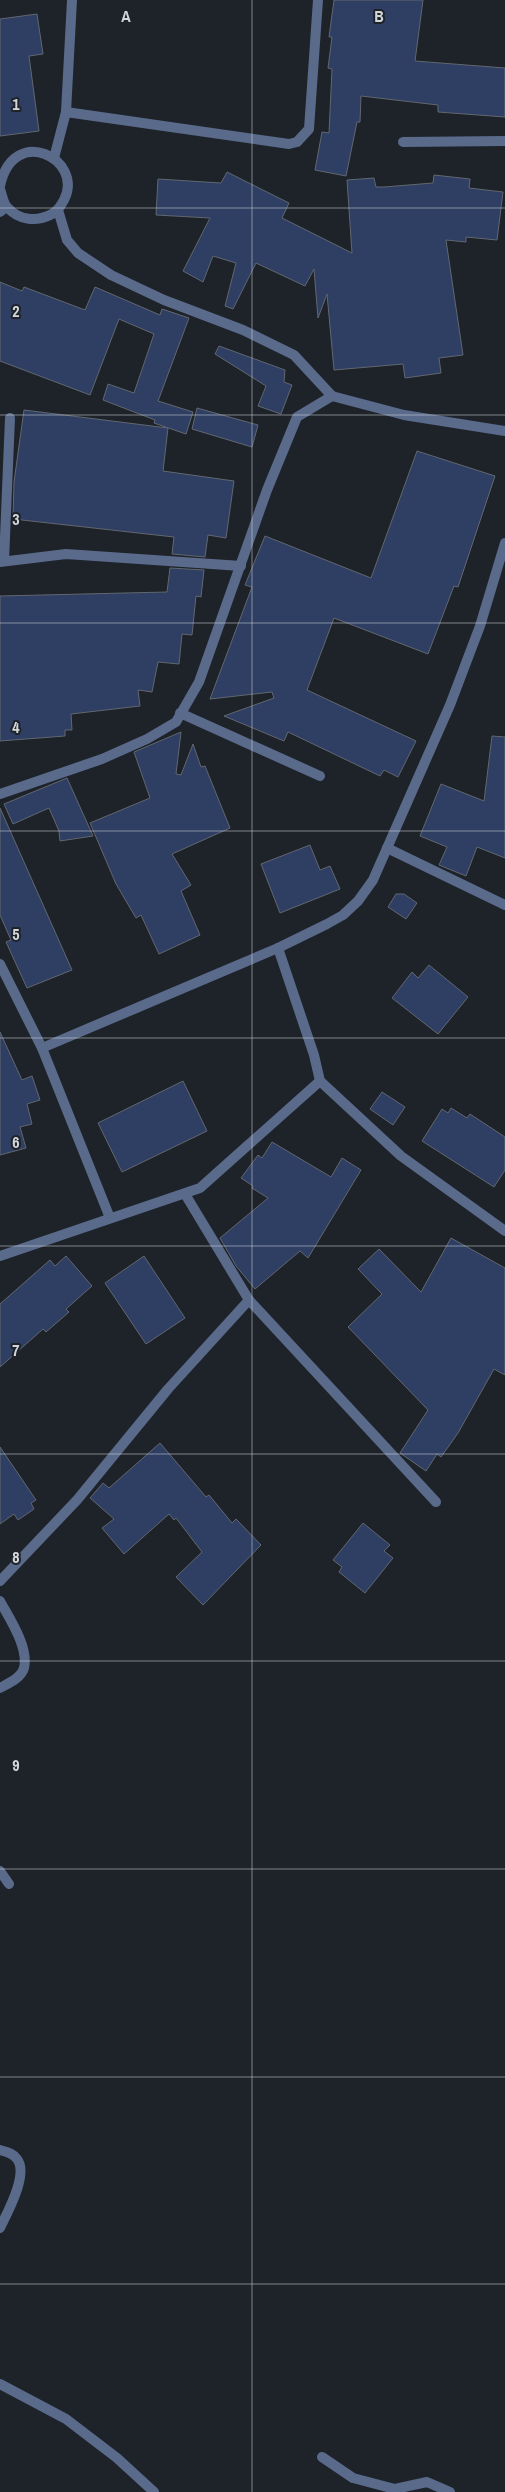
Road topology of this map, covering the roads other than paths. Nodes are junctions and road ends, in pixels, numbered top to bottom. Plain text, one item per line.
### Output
1 (72, 0) edge
2 (318, 0) edge
3 (66, 112) junction
4 (505, 141) edge
5 (403, 142) dead end
6 (54, 158) junction
7 (0, 188) edge
8 (3, 210) edge
9 (58, 210) junction
10 (332, 396) junction
11 (10, 418) dead end
12 (505, 431) edge
13 (505, 543) edge
14 (2, 561) edge
15 (241, 566) junction
16 (180, 713) junction
17 (320, 776) dead end
18 (0, 794) edge
19 (387, 848) junction
20 (505, 905) edge
21 (278, 948) junction
22 (0, 964) edge
23 (42, 1048) junction
24 (320, 1081) junction
25 (185, 1194) junction
26 (110, 1218) junction
27 (505, 1231) edge
28 (0, 1256) edge
29 (249, 1300) junction
30 (436, 1502) dead end
31 (0, 1581) edge
32 (0, 1601) edge
33 (0, 1688) edge
34 (0, 1871) edge
35 (9, 1884) dead end
36 (0, 2150) edge
37 (0, 2228) edge
38 (0, 2384) edge
39 (322, 2457) dead end
40 (154, 2492) edge
41 (450, 2492) edge

1 - 3 street
2 - 3 street
3 - 6 street
4 - 5 street
6 - 7 street
6 - 9 street
7 - 8 street
8 - 9 street
9 - 10 street
10 - 12 street
10 - 15 street
11 - 14 street
13 - 19 street
14 - 15 street
15 - 16 street
16 - 17 street
16 - 18 street
19 - 20 street
19 - 21 street
21 - 23 street
21 - 24 street
22 - 23 street
23 - 26 street
24 - 25 street
24 - 27 street
25 - 26 street
25 - 29 street
26 - 28 street
29 - 30 street
29 - 31 street
32 - 33 street
34 - 35 street
36 - 37 street
38 - 40 street
39 - 41 street

